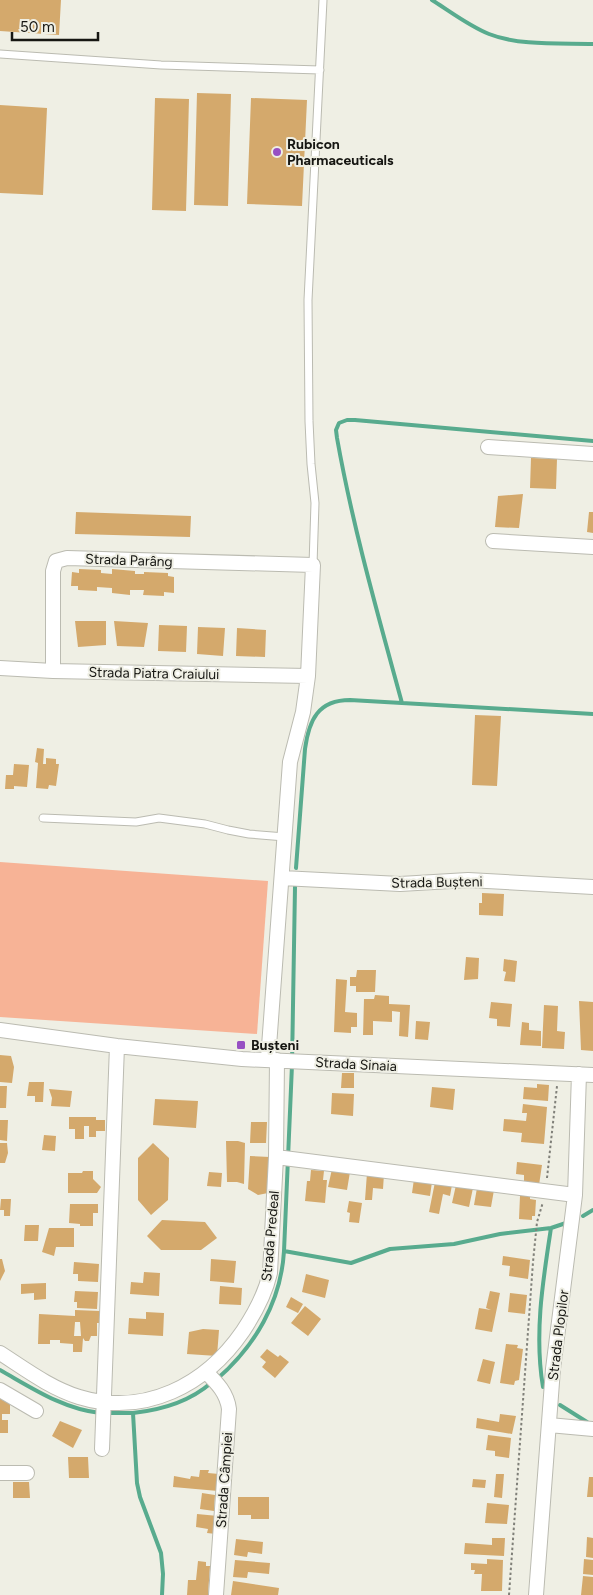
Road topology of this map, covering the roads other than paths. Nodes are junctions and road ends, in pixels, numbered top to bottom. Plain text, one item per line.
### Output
1 (323, 0) edge
2 (0, 54) edge
3 (320, 70) junction
4 (488, 447) dead end
5 (593, 454) edge
6 (493, 541) dead end
7 (593, 547) edge
8 (313, 565) junction
9 (0, 668) edge
10 (53, 671) junction
11 (308, 676) junction
12 (43, 818) dead end
13 (285, 837) junction
14 (282, 878) junction
15 (593, 888) edge
16 (0, 1030) edge
17 (118, 1046) junction
18 (277, 1061) junction
19 (578, 1074) junction
20 (593, 1075) edge
21 (278, 1157) junction
22 (576, 1196) junction
23 (0, 1353) edge
24 (211, 1378) junction
25 (0, 1390) edge
26 (104, 1410) junction
27 (36, 1411) dead end
28 (549, 1425) junction
29 (593, 1429) edge
30 (102, 1449) dead end
31 (0, 1473) edge
32 (27, 1473) dead end
33 (216, 1595) edge
34 (536, 1595) edge

1 - 3 lane
2 - 3 lane
3 - 8 lane
4 - 5 street
6 - 7 street
8 - 10 street, Strada Parâng
8 - 11 street, Strada Predeal
9 - 10 street, Strada Piatra Craiului
10 - 11 street, Strada Piatra Craiului
11 - 13 street, Strada Predeal
12 - 13 lane
13 - 14 street, Strada Predeal
14 - 15 street, Strada Bușteni
14 - 18 street, Strada Predeal
16 - 17 street, Strada Sinaia
17 - 18 street, Strada Sinaia
17 - 26 street
18 - 19 street, Strada Sinaia
18 - 21 street, Strada Predeal
19 - 20 street, Strada Sinaia
19 - 22 street, Strada Plopilor
21 - 22 street
21 - 24 street, Strada Predeal
22 - 28 street, Strada Plopilor
23 - 26 street, Strada Predeal
24 - 26 street, Strada Predeal
24 - 33 street, Strada Câmpiei
25 - 27 street
26 - 30 street
28 - 29 street
28 - 34 street, Strada Plopilor
31 - 32 street

